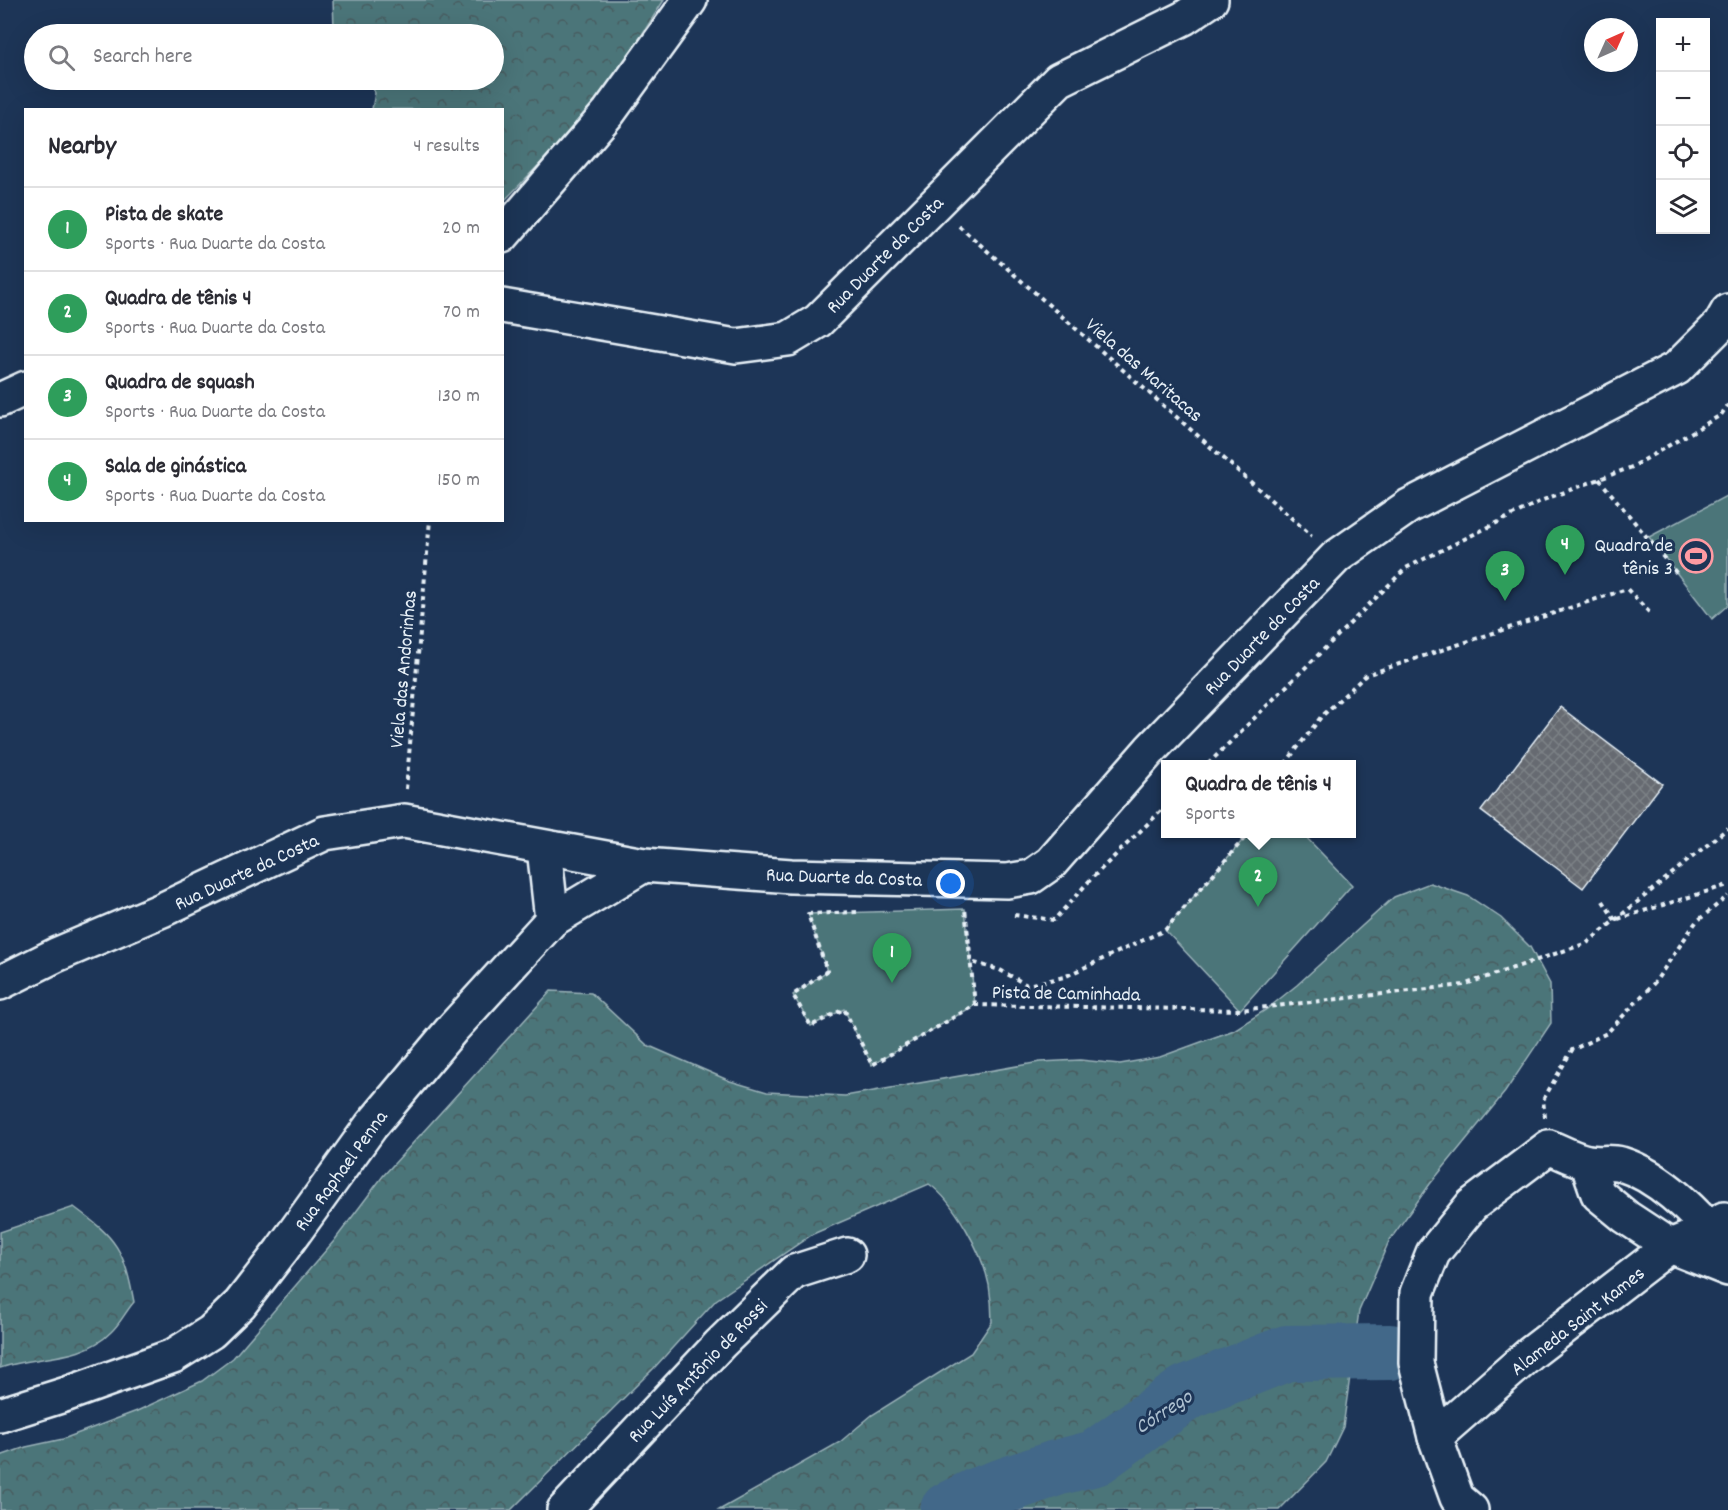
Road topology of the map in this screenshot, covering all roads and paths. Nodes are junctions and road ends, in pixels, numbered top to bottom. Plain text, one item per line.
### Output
1 (690, 0) edge
2 (1211, 0) edge
3 (934, 204) junction
4 (504, 234) edge
5 (504, 306) edge
6 (1728, 311) edge
7 (24, 389) edge
8 (0, 400) edge
9 (1728, 405) edge
10 (1599, 479) junction
11 (430, 522) edge
12 (1336, 557) junction
13 (1678, 575) dead end
14 (1649, 612) dead end
15 (1213, 760) edge
16 (1289, 760) edge
17 (1161, 811) edge
18 (404, 821) junction
19 (1728, 828) edge
20 (1245, 838) edge
21 (544, 848) junction
22 (644, 865) junction
23 (1728, 885) edge
24 (1728, 896) edge
25 (1603, 901) dead end
26 (954, 909) dead end
27 (965, 909) junction
28 (976, 910) dead end
29 (864, 912) dead end
30 (1010, 914) dead end
31 (552, 920) junction
32 (1615, 920) junction
33 (0, 983) edge
34 (975, 1005) junction
35 (1549, 1147) junction
36 (1587, 1162) junction
37 (1722, 1233) edge
38 (1671, 1246) junction
39 (846, 1255) dead end
40 (1728, 1269) edge
41 (0, 1415) edge
42 (1435, 1437) junction
43 (1457, 1506) edge
44 (564, 1510) edge

1 - 4 street
2 - 3 street, Rua Duarte da Costa
3 - 5 street, Rua Duarte da Costa
3 - 12 path, Viela das Maritacas
6 - 12 street, Rua Duarte da Costa
7 - 8 street
9 - 10 path
10 - 13 path
10 - 15 path
11 - 18 path, Viela das Andorinhas
12 - 22 street, Rua Duarte da Costa
14 - 16 path
17 - 30 path
18 - 21 street, Rua Duarte da Costa
18 - 33 street, Rua Duarte da Costa
19 - 32 path, Pista de Caminhada
20 - 27 path
21 - 22 street, Rua Duarte da Costa
21 - 31 street
22 - 31 street, Rua Raphael Penna
23 - 32 path
24 - 35 path
25 - 32 path
26 - 27 path
27 - 28 path
27 - 34 path
29 - 34 path, Pista de Caminhada
31 - 41 street, Rua Raphael Penna
32 - 34 path, Pista de Caminhada
35 - 36 street
35 - 42 street
36 - 37 street
36 - 38 street
37 - 38 street, Alameda Saint Kames
38 - 40 street
38 - 42 street, Alameda Saint Kames
39 - 44 street, Rua Luís Antônio de Rossi
42 - 43 street

